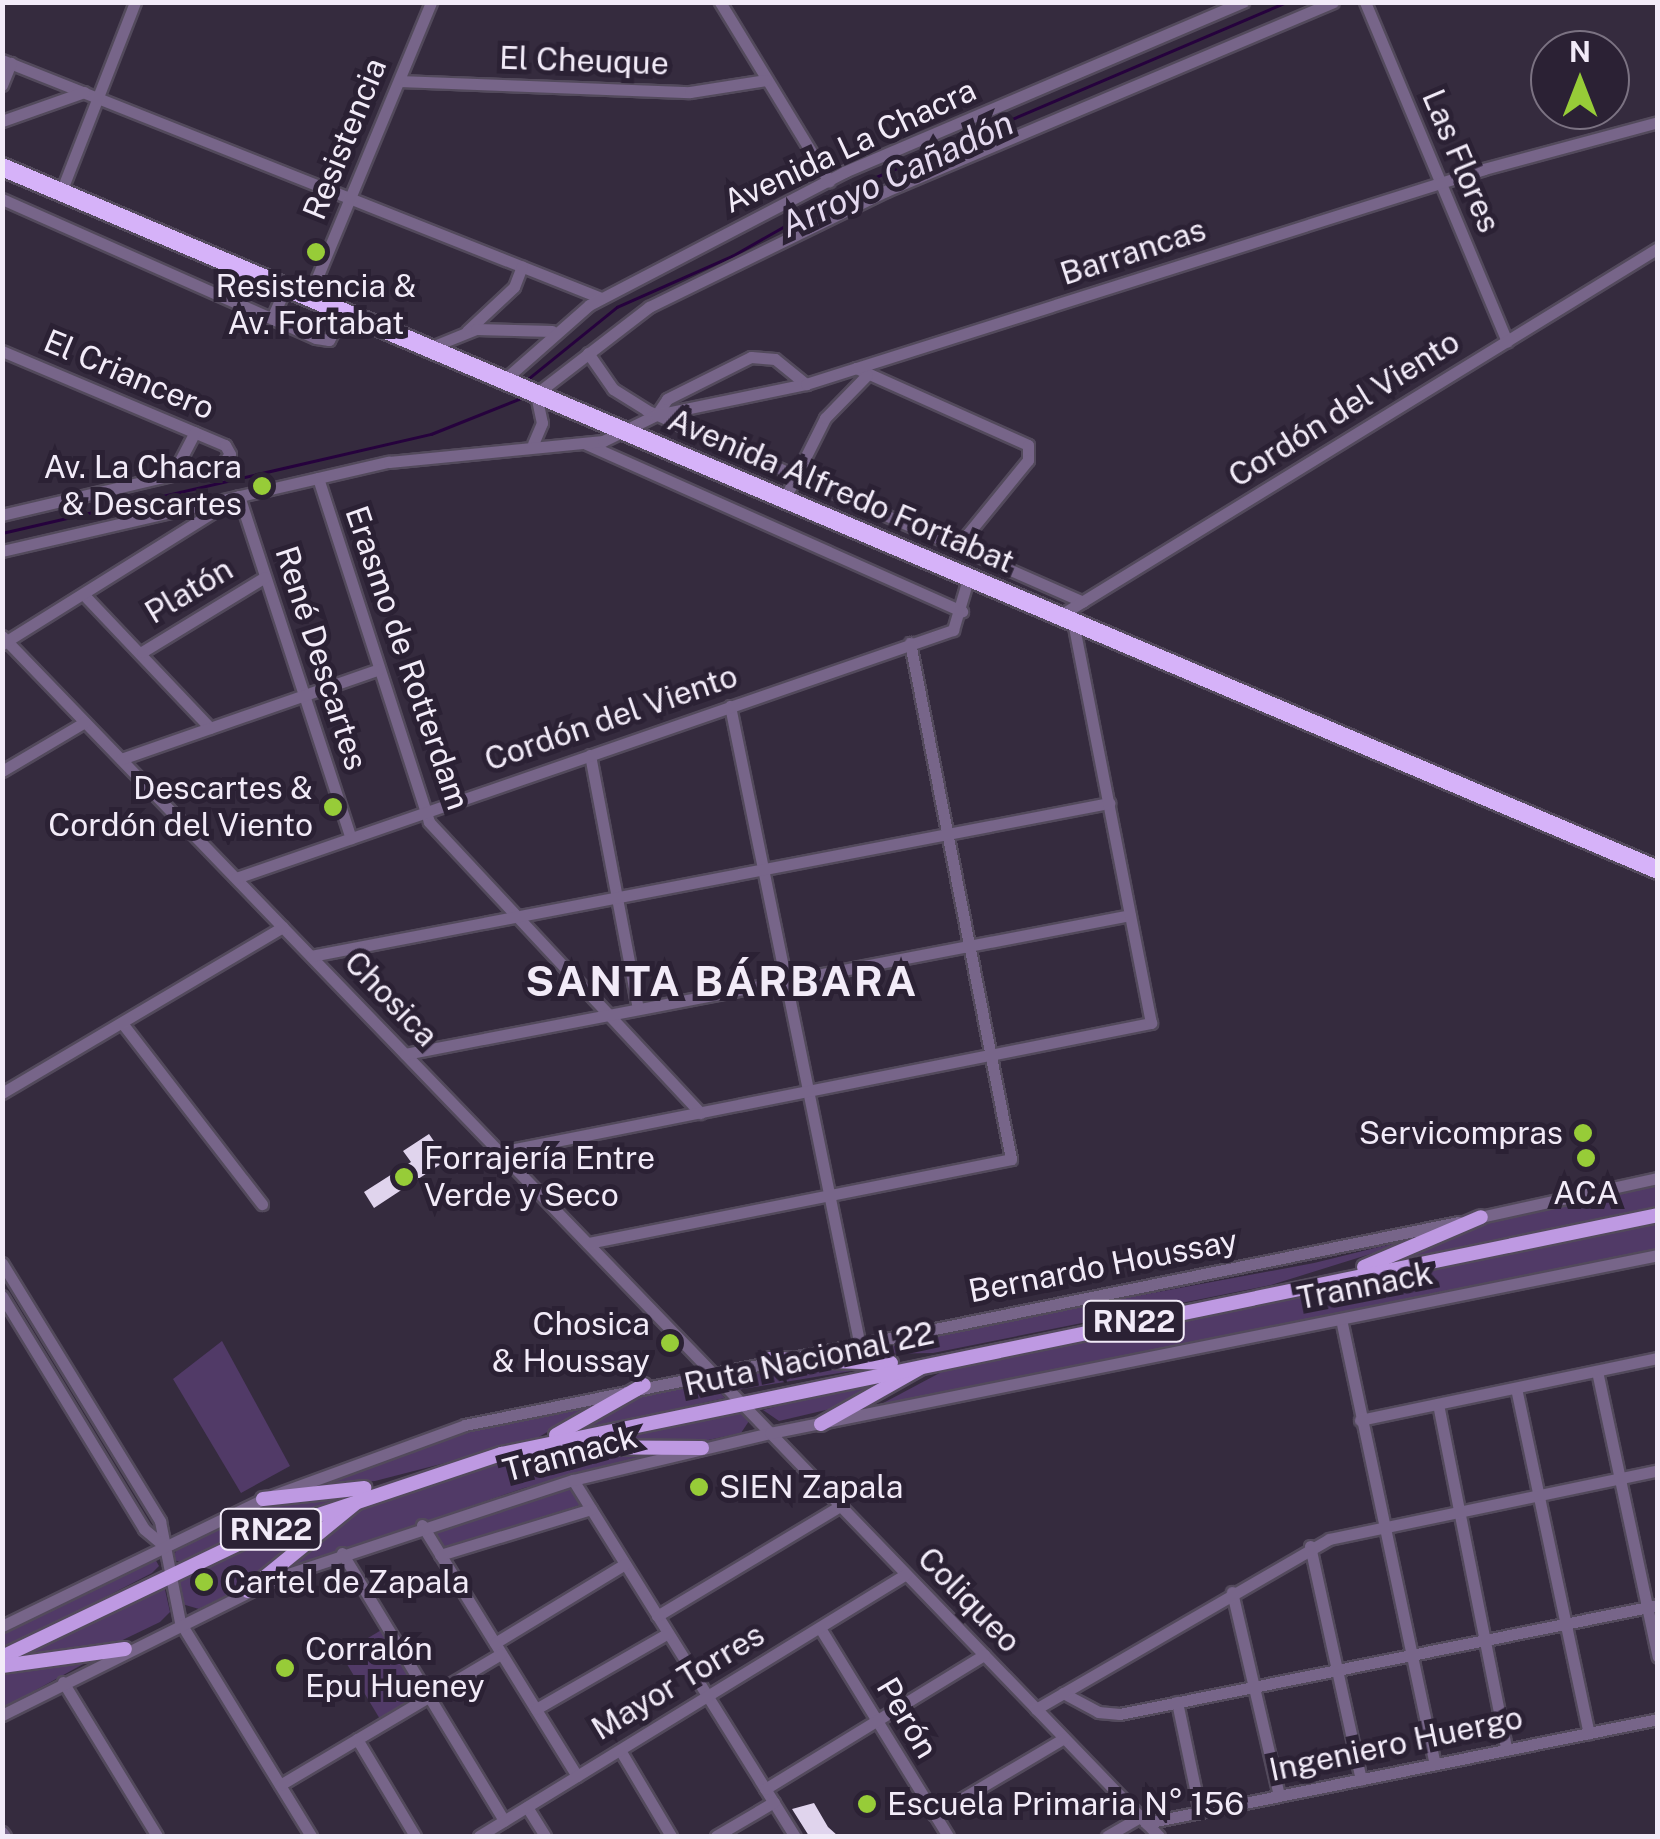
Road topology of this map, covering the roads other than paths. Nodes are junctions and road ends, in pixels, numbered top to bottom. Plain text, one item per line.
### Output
1 (136, 2) edge
2 (431, 2) edge
3 (720, 2) edge
4 (1244, 2) edge
5 (1333, 2) edge
6 (1365, 2) edge
7 (7, 62) edge
8 (766, 80) junction
9 (399, 81) junction
10 (2, 85) edge
11 (84, 92) junction
12 (98, 98) junction
13 (2, 122) edge
14 (1658, 122) edge
15 (2, 166) edge
16 (829, 180) junction
17 (1440, 183) junction
18 (62, 192) junction
19 (350, 198) junction
20 (2, 199) edge
21 (1658, 248) edge
22 (522, 266) junction
23 (286, 288) junction
24 (309, 297) junction
25 (601, 298) junction
26 (343, 312) junction
27 (272, 318) junction
28 (467, 331) junction
29 (552, 331) junction
30 (1507, 341) junction
31 (429, 348) junction
32 (2, 351) edge
33 (588, 353) junction
34 (861, 372) junction
35 (504, 380) junction
36 (806, 384) junction
37 (536, 394) junction
38 (656, 415) junction
39 (194, 432) junction
40 (626, 432) junction
41 (584, 443) junction
42 (532, 444) junction
43 (173, 474) junction
44 (794, 475) junction
45 (318, 478) junction
46 (239, 496) junction
47 (784, 500) junction
48 (2, 515) edge
49 (958, 547) junction
50 (2, 550) edge
51 (266, 577) junction
52 (968, 579) junction
53 (84, 594) junction
54 (1082, 602) junction
55 (962, 611) junction
56 (1066, 620) junction
57 (4, 640) edge
58 (910, 643) junction
59 (142, 652) junction
60 (379, 670) junction
61 (304, 695) junction
62 (730, 706) junction
63 (85, 722) junction
64 (210, 728) junction
65 (590, 754) junction
66 (121, 759) junction
67 (2, 772) edge
68 (1109, 804) junction
69 (424, 812) junction
70 (948, 834) junction
71 (351, 838) junction
72 (764, 870) junction
73 (1658, 870) edge
74 (236, 878) junction
75 (617, 898) junction
76 (1130, 915) junction
77 (515, 917) junction
78 (283, 927) junction
79 (970, 946) junction
80 (311, 956) junction
81 (786, 981) junction
82 (638, 1009) junction
83 (608, 1015) junction
84 (122, 1023) junction
85 (405, 1054) junction
86 (991, 1055) junction
87 (809, 1091) junction
88 (2, 1094) edge
89 (700, 1112) junction
90 (500, 1152) junction
91 (1658, 1178) edge
92 (830, 1196) junction
93 (262, 1204) dead end
94 (1658, 1215) edge
95 (1481, 1217) junction
96 (588, 1243) junction
97 (1658, 1255) edge
98 (2, 1264) edge
99 (1321, 1284) junction
100 (2, 1296) edge
101 (1340, 1319) junction
102 (860, 1341) junction
103 (1658, 1358) edge
104 (770, 1360) junction
105 (939, 1360) junction
106 (1596, 1371) junction
107 (712, 1372) junction
108 (644, 1385) junction
109 (1516, 1388) junction
110 (739, 1401) junction
111 (1438, 1404) junction
112 (93, 1414) junction
113 (1360, 1420) junction
114 (78, 1423) junction
115 (820, 1424) junction
116 (770, 1433) junction
117 (533, 1446) junction
118 (702, 1448) junction
119 (501, 1454) junction
120 (1658, 1470) edge
121 (1619, 1478) junction
122 (414, 1479) junction
123 (573, 1480) junction
124 (376, 1491) junction
125 (1538, 1495) junction
126 (263, 1499) junction
127 (840, 1506) junction
128 (591, 1509) junction
129 (1459, 1511) junction
130 (422, 1525) junction
131 (1380, 1525) junction
132 (162, 1544) junction
133 (1310, 1546) junction
134 (342, 1553) junction
135 (440, 1555) junction
136 (625, 1564) junction
137 (168, 1572) junction
138 (906, 1574) junction
139 (248, 1591) junction
140 (1232, 1592) junction
141 (1652, 1606) edge
142 (657, 1616) junction
143 (180, 1622) junction
144 (1566, 1623) junction
145 (2, 1626) edge
146 (820, 1628) junction
147 (668, 1633) junction
148 (1484, 1639) junction
149 (498, 1648) junction
150 (125, 1649) junction
151 (1412, 1654) junction
152 (984, 1655) junction
153 (2, 1657) edge
154 (1658, 1657) edge
155 (2, 1666) edge
156 (1338, 1669) junction
157 (63, 1682) junction
158 (1256, 1686) junction
159 (1063, 1692) junction
160 (429, 1696) junction
161 (708, 1697) junction
162 (1177, 1702) junction
163 (1036, 1709) junction
164 (536, 1710) junction
165 (2, 1714) edge
166 (1658, 1719) edge
167 (877, 1720) junction
168 (1588, 1732) junction
169 (1064, 1738) junction
170 (357, 1739) junction
171 (1506, 1749) junction
172 (620, 1750) junction
173 (1434, 1764) junction
174 (578, 1776) junction
175 (1361, 1779) junction
176 (280, 1785) junction
177 (765, 1789) junction
178 (1279, 1796) junction
179 (774, 1802) junction
180 (527, 1807) junction
181 (1200, 1812) junction
182 (934, 1814) junction
183 (1143, 1820) junction
184 (504, 1821) junction
185 (158, 1836) edge
186 (311, 1836) edge
187 (415, 1836) edge
188 (478, 1836) edge
189 (545, 1836) edge
190 (672, 1836) edge
191 (716, 1836) edge
192 (795, 1836) edge
193 (948, 1836) edge
194 (1108, 1836) edge
195 (1159, 1836) edge

1 - 12 street
2 - 9 street, Resistencia
3 - 8 street
4 - 16 street, Avenida La Chacra
5 - 33 street, Avenida La Chacra
6 - 17 street, Las Flores
7 - 10 street
7 - 11 street
8 - 9 street, El Cheuque
8 - 16 street
9 - 19 street, Resistencia
11 - 12 street
11 - 13 street
12 - 18 street
12 - 19 street
14 - 17 street, Barrancas
15 - 18 highway, Avenida Alfredo Fortabat
16 - 25 street, Avenida La Chacra
17 - 30 street, Las Flores
17 - 34 street, Barrancas
18 - 23 highway, Avenida Alfredo Fortabat
19 - 22 street
19 - 24 street, Resistencia
20 - 27 street
21 - 30 street, Cordón del Viento
22 - 25 street
22 - 28 street
23 - 24 highway, Avenida Alfredo Fortabat
23 - 27 street
24 - 26 highway, Avenida Alfredo Fortabat
25 - 29 street, Avenida La Chacra
26 - 27 street
26 - 31 highway, Avenida Alfredo Fortabat
28 - 29 street
28 - 31 street
29 - 35 street, Avenida La Chacra
30 - 54 street, Cordón del Viento
31 - 35 highway, Avenida Alfredo Fortabat
32 - 39 street, El Criancero
33 - 37 street, Avenida La Chacra
33 - 38 street
34 - 36 street, Barrancas
34 - 44 street
34 - 49 street
35 - 37 highway, Avenida Alfredo Fortabat
36 - 38 street, Barrancas
36 - 38 street
37 - 40 highway, Avenida Alfredo Fortabat
37 - 42 street
38 - 40 street, Barrancas
38 - 44 street
39 - 43 street
39 - 43 street, El Criancero
40 - 41 street
40 - 47 highway, Avenida Alfredo Fortabat
41 - 42 street
41 - 55 street
42 - 45 street
43 - 48 street
44 - 47 street
44 - 49 street
45 - 46 street
45 - 60 street, Erasmo de Rotterdam
46 - 50 street
46 - 51 street, René Descartes
46 - 53 street
47 - 52 highway, Avenida Alfredo Fortabat
49 - 54 street
51 - 59 street, Platón
51 - 61 street, René Descartes
52 - 55 street
52 - 56 highway, Avenida Alfredo Fortabat
53 - 57 street
53 - 59 street
54 - 56 street, Cordón del Viento
55 - 58 street, Cordón del Viento
56 - 68 street
56 - 73 highway, Avenida Alfredo Fortabat
57 - 63 street, Chosica
58 - 62 street, Cordón del Viento
58 - 70 street
59 - 64 street
60 - 61 street
60 - 69 street, Erasmo de Rotterdam
61 - 64 street
61 - 71 street, René Descartes
62 - 65 street, Cordón del Viento
62 - 72 street
63 - 66 street, Chosica
63 - 67 street
64 - 66 street
65 - 69 street, Cordón del Viento
65 - 75 street
66 - 74 street, Chosica
68 - 70 street
68 - 76 street
69 - 71 street, Cordón del Viento
69 - 77 street, Erasmo de Rotterdam
70 - 72 street
70 - 79 street
71 - 74 street, Cordón del Viento
72 - 75 street
72 - 81 street
74 - 78 street, Chosica
75 - 77 street
75 - 82 street
76 - 79 street
76 - 86 street
77 - 80 street
77 - 83 street, Erasmo de Rotterdam
78 - 80 street, Chosica
78 - 84 street
79 - 81 street
79 - 86 street
80 - 85 street, Chosica
81 - 82 street
81 - 87 street
82 - 83 street
83 - 85 street
83 - 89 street, Erasmo de Rotterdam
84 - 88 street
84 - 93 street
85 - 90 street, Chosica
86 - 87 street
86 - 92 street
87 - 89 street
87 - 92 street
89 - 90 street
90 - 96 street, Chosica
91 - 95 street, Bernardo Houssay
92 - 96 street
92 - 102 street
94 - 99 main road, Ruta Nacional 22 / RN22
95 - 99 main road
95 - 102 street, Bernardo Houssay
96 - 107 street, Chosica
97 - 101 street, Trannack
98 - 112 street
99 - 105 main road, Ruta Nacional 22 / RN22
100 - 114 street
101 - 113 street
101 - 115 street, Trannack
102 - 104 street, Bernardo Houssay
103 - 106 street
104 - 105 main road
104 - 107 street, Bernardo Houssay
105 - 110 main road, Ruta Nacional 22 / RN22
105 - 115 main road
106 - 109 street
106 - 121 street
107 - 108 street, Bernardo Houssay
107 - 110 street, Chosica
108 - 117 main road
108 - 126 street, Bernardo Houssay
109 - 111 street
109 - 125 street
110 - 116 street, Coliqueo
110 - 117 main road, Ruta Nacional 22 / RN22
111 - 113 street
111 - 129 street
112 - 114 street
112 - 132 street
113 - 131 street
114 - 132 street
115 - 116 street, Trannack
116 - 118 street, Trannack
116 - 127 street, Coliqueo
117 - 119 main road, Ruta Nacional 22 / RN22
118 - 119 main road
118 - 123 street, Trannack
119 - 122 main road, Ruta Nacional 22 / RN22
120 - 121 street
121 - 125 street
121 - 141 street
122 - 124 main road, Ruta Nacional 22 / RN22
122 - 126 main road
123 - 128 street
123 - 130 street, Trannack
124 - 137 main road, Ruta Nacional 22 / RN22
124 - 139 main road
125 - 129 street
125 - 144 street
126 - 132 street, Bernardo Houssay
127 - 138 street, Coliqueo
127 - 142 street
128 - 135 street, Trannack
128 - 136 street
129 - 131 street
129 - 148 street
130 - 134 street, Trannack
130 - 135 street
131 - 133 street
131 - 151 street
132 - 137 street
132 - 145 street, Bernardo Houssay
133 - 140 street
133 - 156 street
134 - 139 street, Trannack
134 - 160 street
135 - 149 street
136 - 142 street
136 - 149 street
137 - 143 street
137 - 153 main road, Ruta Nacional 22 / RN22
138 - 146 street, Mayor Torres
138 - 152 street, Coliqueo
139 - 143 street, Trannack
140 - 158 street
140 - 159 street
141 - 144 street
141 - 154 street
142 - 147 street
143 - 150 street, Trannack
143 - 176 street
144 - 148 street
144 - 168 street
146 - 161 street, Mayor Torres
146 - 167 street, Perón
147 - 161 street
147 - 164 street
148 - 151 street
148 - 171 street
149 - 160 street
149 - 164 street
150 - 155 main road
150 - 157 street, Trannack
151 - 156 street
151 - 173 street
152 - 163 street, Coliqueo
152 - 167 street
156 - 158 street
156 - 175 street
157 - 165 street, Trannack
157 - 185 street
158 - 162 street
158 - 178 street
159 - 162 street
159 - 163 street
160 - 170 street
160 - 184 street
161 - 172 street, Mayor Torres
161 - 177 street
162 - 181 street
163 - 169 street, Coliqueo
164 - 174 street
166 - 168 street, Ingeniero Huergo
167 - 177 street
167 - 182 street, Perón
168 - 171 street, Ingeniero Huergo
169 - 182 street
169 - 183 street, Coliqueo
170 - 176 street
170 - 187 street
171 - 173 street, Ingeniero Huergo
172 - 174 street, Mayor Torres
172 - 190 street
173 - 175 street, Ingeniero Huergo
174 - 180 street, Mayor Torres
175 - 178 street, Ingeniero Huergo
176 - 186 street
177 - 179 street
178 - 181 street, Ingeniero Huergo
179 - 191 street
179 - 192 street
180 - 184 street, Mayor Torres
180 - 189 street
181 - 183 street, Ingeniero Huergo
182 - 193 street, Perón
183 - 194 street, Ingeniero Huergo
183 - 195 street, Coliqueo
184 - 188 street, Mayor Torres

